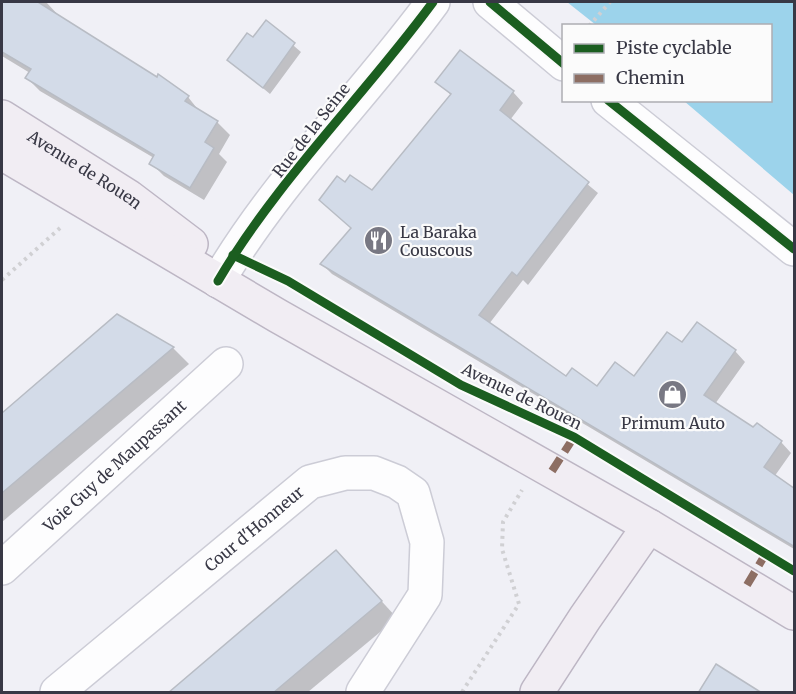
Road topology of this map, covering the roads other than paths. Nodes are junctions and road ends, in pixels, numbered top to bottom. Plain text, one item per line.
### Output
1 (433, 2) edge
2 (490, 2) edge
3 (562, 62) edge
4 (611, 102) edge
5 (2, 117) edge
6 (2, 153) edge
7 (795, 249) edge
8 (221, 275) junction
9 (226, 364) dead end
10 (649, 526) junction
11 (2, 567) edge
12 (795, 613) edge
13 (57, 693) edge
14 (363, 693) edge
15 (537, 693) edge

1 - 8 street, Rue de la Seine
2 - 3 street
4 - 7 street
5 - 8 main road, Avenue de Rouen
6 - 8 main road, Avenue de Rouen
8 - 10 main road, Avenue de Rouen
9 - 11 street, Voie Guy de Maupassant
10 - 12 main road, Avenue de Rouen
10 - 15 main road
13 - 14 street, Cour d'Honneur

